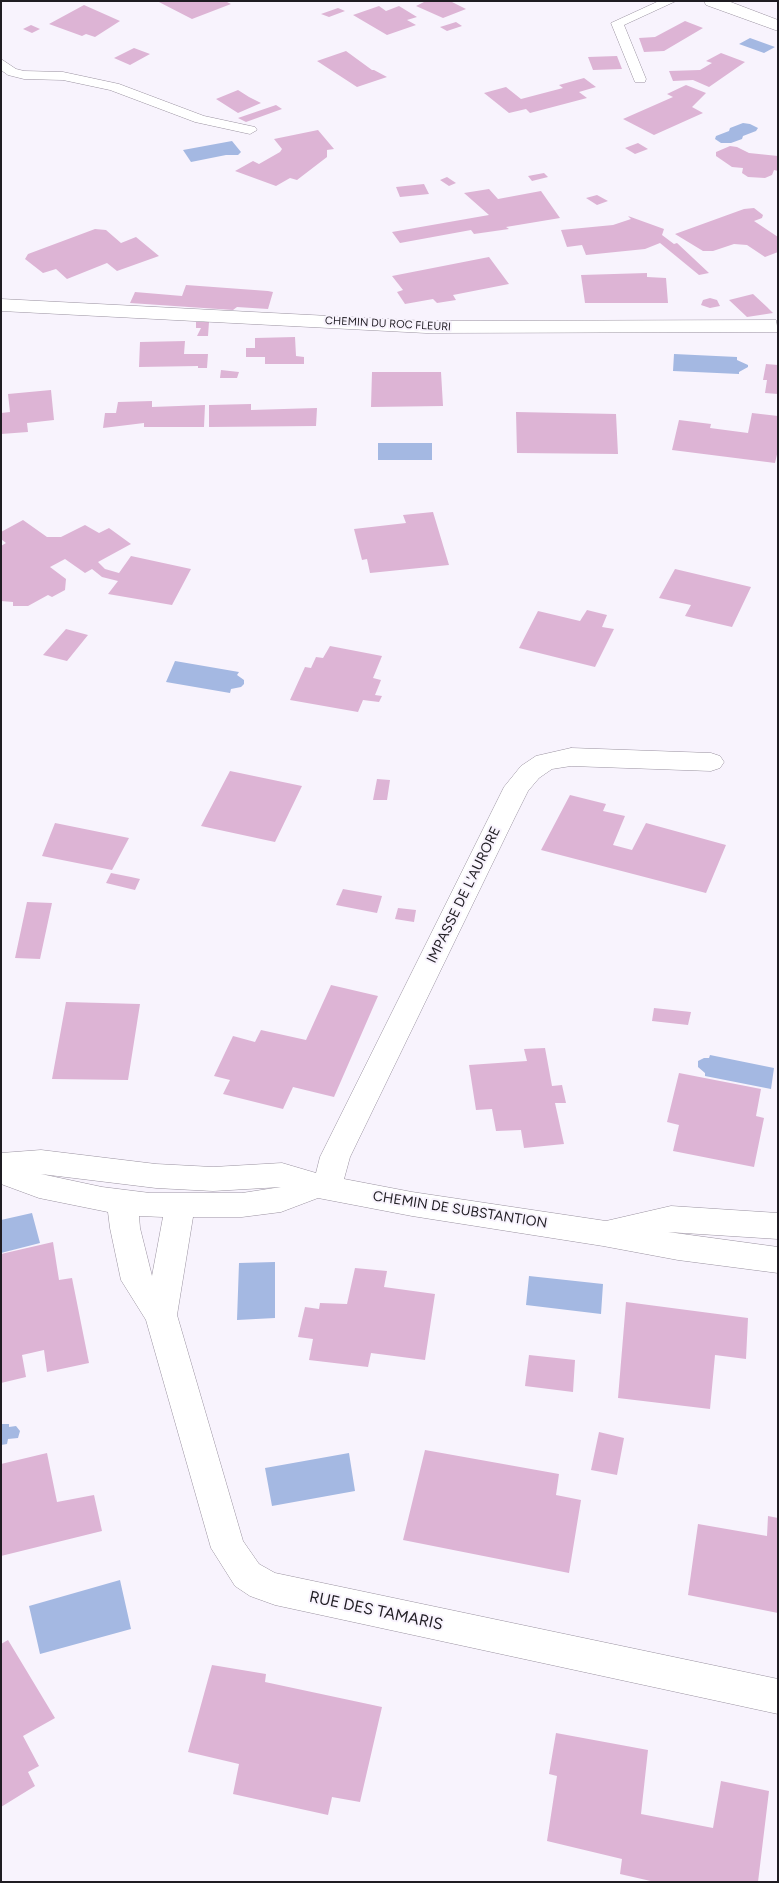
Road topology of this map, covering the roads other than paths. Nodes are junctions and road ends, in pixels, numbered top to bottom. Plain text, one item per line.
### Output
1 (670, 1) edge
2 (712, 1) edge
3 (775, 23) edge
4 (1, 63) edge
5 (640, 79) dead end
6 (250, 130) dead end
7 (1, 305) edge
8 (776, 326) dead end
9 (711, 762) dead end
10 (1, 1165) edge
11 (1, 1171) edge
12 (156, 1176) junction
13 (322, 1187) junction
14 (123, 1202) junction
15 (180, 1205) junction
16 (732, 1223) junction
17 (778, 1226) edge
18 (603, 1233) junction
19 (734, 1254) junction
20 (778, 1260) edge
21 (161, 1315) junction
22 (778, 1697) edge

1 - 5 lane
2 - 3 street
4 - 6 lane
7 - 8 street, CHEMIN DU ROC FLEURI
9 - 13 street, IMPASSE DE L'AURORE
10 - 12 street, CHEMIN DE SUBSTANTION
11 - 14 street
12 - 13 street, CHEMIN DE SUBSTANTION
12 - 14 street, CHEMIN DE SUBSTANTION
12 - 15 street
13 - 15 street
13 - 18 street, CHEMIN DE SUBSTANTION
14 - 15 street
14 - 21 street, RUE DES TAMARIS
15 - 21 street, RUE DES TAMARIS
16 - 17 street, CHEMIN DE SUBSTANTION
16 - 18 street, CHEMIN DE SUBSTANTION
16 - 19 lane
18 - 19 street, CHEMIN DE SUBSTANTION
19 - 20 street, CHEMIN DE SUBSTANTION
21 - 22 street, RUE DES TAMARIS

